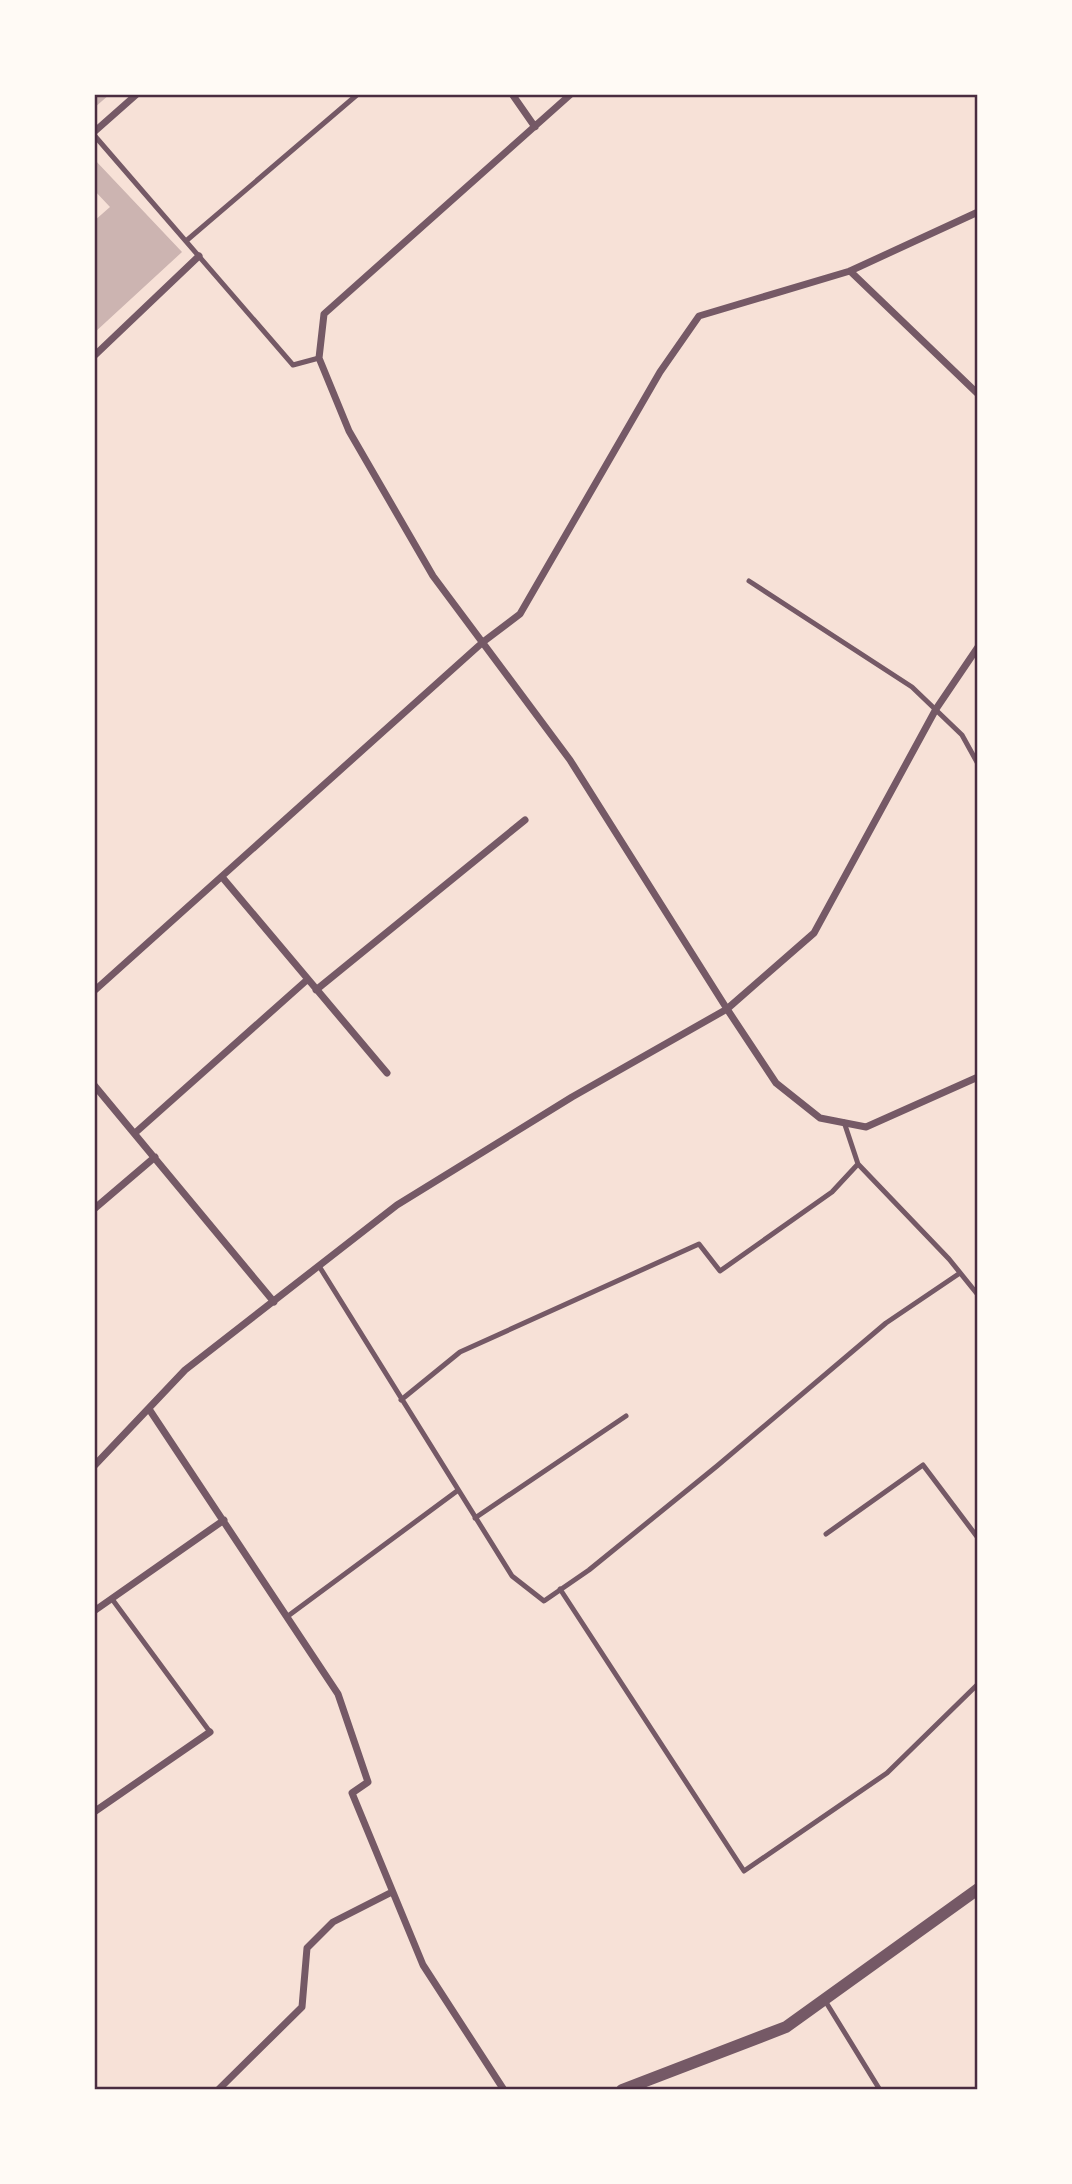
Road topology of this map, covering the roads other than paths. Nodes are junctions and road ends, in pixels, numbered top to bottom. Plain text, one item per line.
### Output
1 (137, 94) edge
2 (358, 94) edge
3 (512, 94) edge
4 (571, 94) edge
5 (535, 127) junction
6 (94, 134) edge
7 (978, 212) edge
8 (186, 241) junction
9 (200, 256) junction
10 (850, 271) junction
11 (94, 356) edge
12 (319, 358) junction
13 (978, 394) edge
14 (749, 581) dead end
15 (483, 642) junction
16 (978, 647) edge
17 (936, 709) junction
18 (978, 764) edge
19 (525, 820) dead end
20 (222, 877) junction
21 (308, 979) junction
22 (316, 989) junction
23 (94, 992) edge
24 (727, 1009) junction
25 (387, 1073) dead end
26 (978, 1077) edge
27 (94, 1085) edge
28 (844, 1122) junction
29 (135, 1133) junction
30 (155, 1157) junction
31 (858, 1164) junction
32 (94, 1209) edge
33 (319, 1266) junction
34 (960, 1273) junction
35 (978, 1296) edge
36 (274, 1302) junction
37 (401, 1400) junction
38 (149, 1409) junction
39 (626, 1416) dead end
40 (94, 1466) edge
41 (457, 1491) junction
42 (475, 1518) junction
43 (223, 1521) junction
44 (826, 1534) dead end
45 (978, 1538) edge
46 (560, 1590) junction
47 (112, 1599) junction
48 (94, 1611) edge
49 (288, 1616) junction
50 (978, 1684) edge
51 (210, 1732) joint
52 (94, 1812) edge
53 (978, 1889) edge
54 (392, 1892) junction
55 (824, 1999) junction
56 (218, 2090) edge
57 (504, 2090) edge
58 (622, 2090) edge
59 (880, 2090) edge

1 - 6 street
2 - 8 lane
3 - 5 street
4 - 5 street
5 - 12 street
6 - 8 lane
7 - 10 street
8 - 9 lane
9 - 11 street
9 - 12 lane
10 - 13 street
10 - 15 street
12 - 15 street
14 - 17 lane
15 - 20 street
15 - 24 street
16 - 17 street
17 - 18 lane
17 - 24 street
19 - 22 street
20 - 21 street
20 - 23 street
21 - 22 street
21 - 29 street
22 - 25 street
24 - 28 street
24 - 33 street
26 - 28 street
27 - 29 street
28 - 31 lane
29 - 30 street
30 - 32 street
30 - 36 street
31 - 34 lane
31 - 37 lane
33 - 36 street
33 - 37 lane
34 - 35 lane
34 - 46 lane
36 - 38 street
37 - 41 lane
38 - 40 street
38 - 43 street
39 - 42 lane
41 - 42 lane
41 - 49 lane
42 - 46 lane
43 - 47 street
43 - 49 street
44 - 45 lane
46 - 50 lane
47 - 48 street
47 - 51 lane
49 - 54 street
51 - 52 street
53 - 55 street
54 - 56 street
54 - 57 street
55 - 58 street
55 - 59 lane

